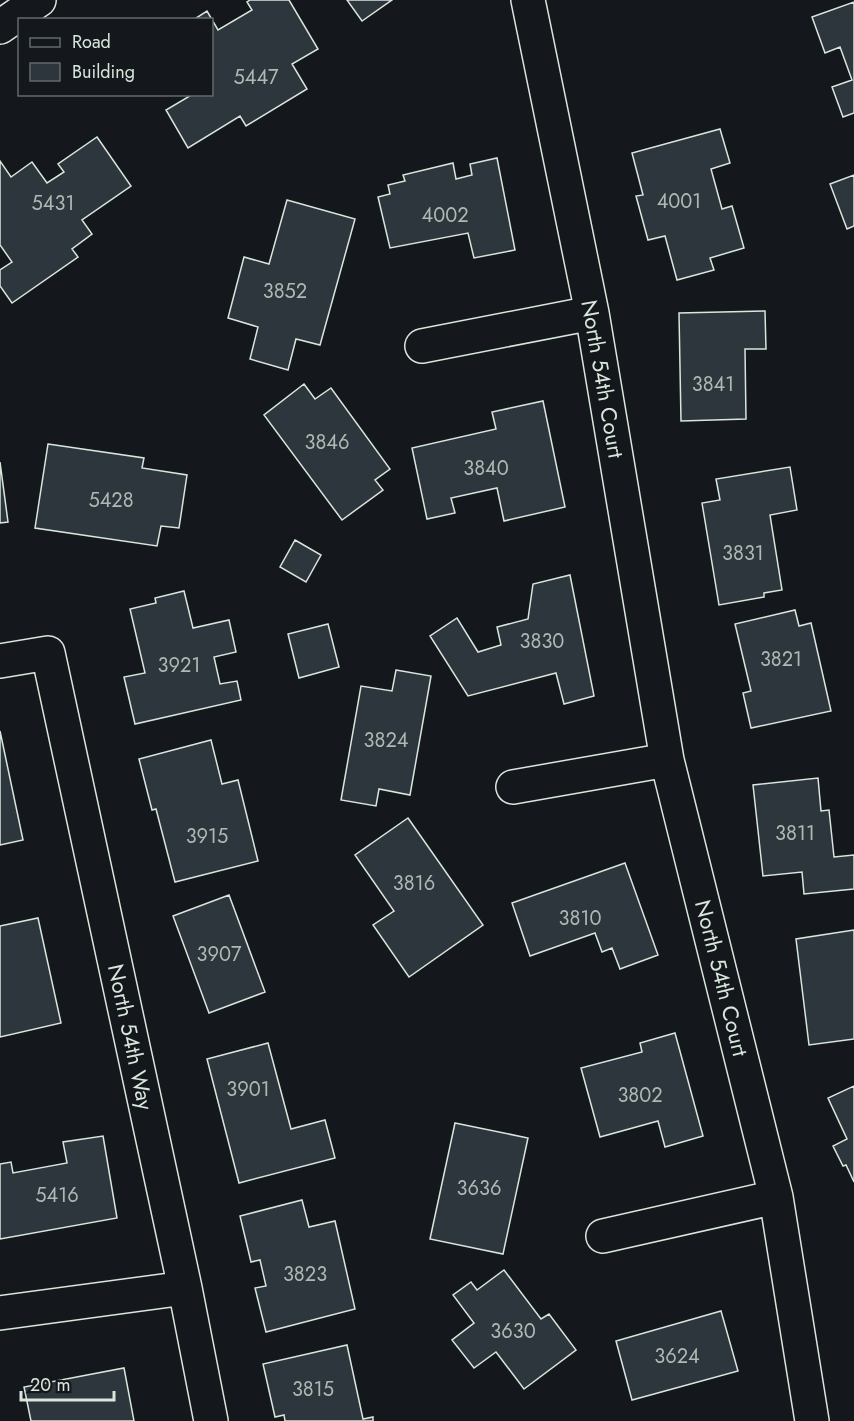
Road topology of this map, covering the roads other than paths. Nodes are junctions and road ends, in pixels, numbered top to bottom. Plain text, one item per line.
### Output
1 (39, 0) edge
2 (528, 0) edge
3 (0, 27) edge
4 (592, 313) junction
5 (422, 346) dead end
6 (0, 661) edge
7 (668, 760) junction
8 (513, 787) dead end
9 (776, 1197) junction
10 (603, 1236) dead end
11 (184, 1288) junction
12 (0, 1313) edge
13 (211, 1421) edge
14 (812, 1421) edge

1 - 3 street
2 - 4 street, North 54th Court
4 - 5 street
4 - 7 street, North 54th Court
6 - 11 street, North 54th Way
7 - 8 street
7 - 9 street, North 54th Court
9 - 10 street
9 - 14 street, North 54th Court
11 - 12 street
11 - 13 street, North 54th Way

